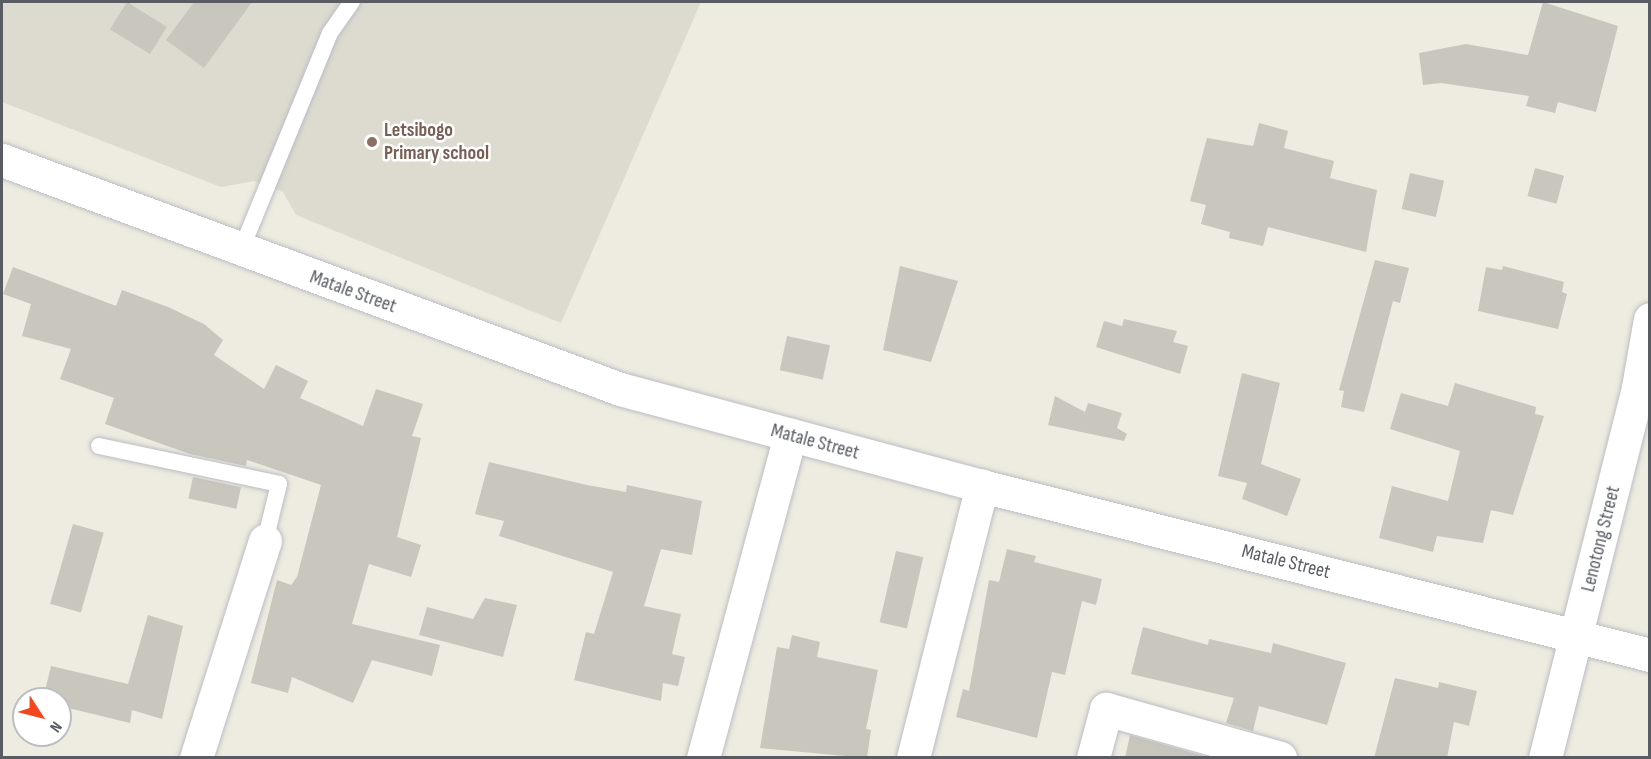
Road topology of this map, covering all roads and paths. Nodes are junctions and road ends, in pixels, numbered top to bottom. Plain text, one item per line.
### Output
1 (352, 2) edge
2 (2, 160) edge
3 (240, 250) junction
4 (1650, 319) edge
5 (790, 435) junction
6 (99, 446) dead end
7 (982, 486) junction
8 (265, 541) joint
9 (1577, 636) junction
10 (1650, 655) edge
11 (196, 758) edge
12 (703, 758) edge
13 (913, 758) edge
14 (1093, 758) edge
15 (1280, 758) edge
16 (1545, 758) edge

1 - 3 lane
2 - 3 street, Matale Street
3 - 5 street, Matale Street
4 - 9 street, Lenotong Street
5 - 7 street, Matale Street
5 - 12 street
6 - 8 lane
7 - 9 street, Matale Street
7 - 13 street
8 - 11 street
9 - 10 street, Matale Street
9 - 16 street, Lenotong Street
14 - 15 street

